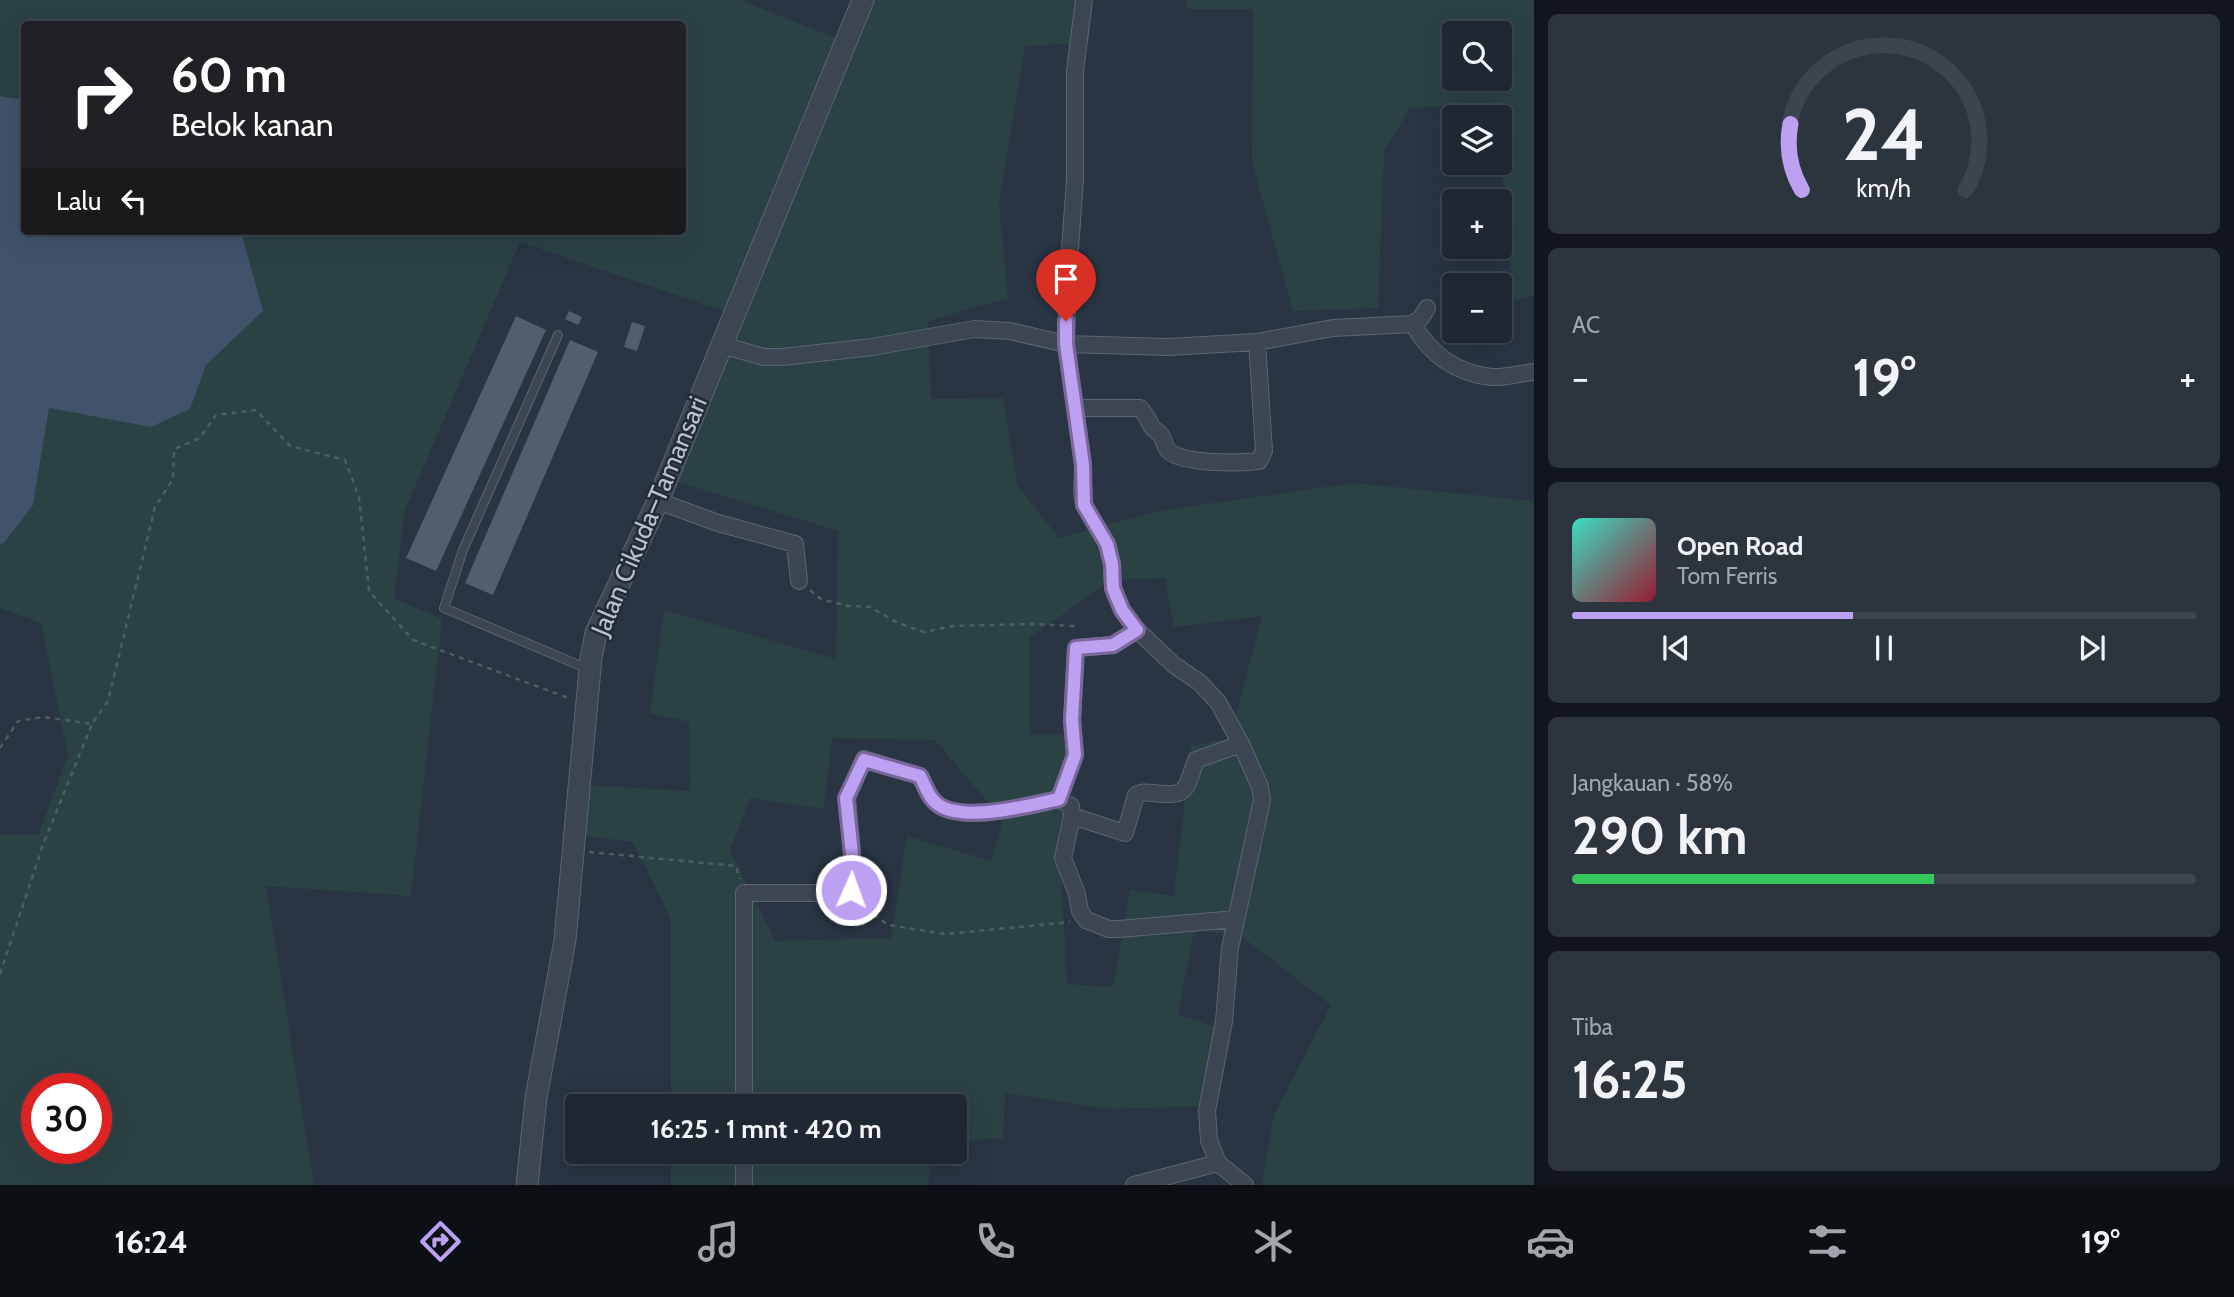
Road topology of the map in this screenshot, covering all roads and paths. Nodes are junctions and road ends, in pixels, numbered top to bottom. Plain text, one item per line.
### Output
1 (863, 0) edge
2 (1084, 0) edge
3 (1427, 308) dead end
4 (1413, 324) junction
5 (558, 335) dead end
6 (1257, 342) junction
7 (1066, 344) junction
8 (722, 345) junction
9 (1534, 372) edge
10 (1077, 408) junction
11 (658, 501) junction
12 (799, 581) joint
13 (1137, 630) junction
14 (1076, 648) junction
15 (590, 670) junction
16 (588, 705) junction
17 (92, 724) junction
18 (1241, 744) junction
19 (0, 748) edge
20 (1059, 799) junction
21 (1072, 816) junction
22 (574, 851) junction
23 (744, 893) junction
24 (847, 893) junction
25 (1236, 919) junction
26 (1086, 920) junction
27 (0, 974) edge
28 (744, 1094) edge
29 (1218, 1163) junction
30 (744, 1164) edge
31 (527, 1185) edge
32 (744, 1185) edge
33 (1134, 1185) edge
34 (1245, 1185) edge

1 - 8 street, Jalan Cikuda–Tamansari
2 - 7 street
3 - 4 street
4 - 6 street
4 - 9 street
5 - 15 lane
6 - 7 street
6 - 10 street
7 - 8 street
7 - 10 street
8 - 11 street, Jalan Cikuda–Tamansari
10 - 13 street
11 - 12 street
11 - 15 street, Jalan Cikuda–Tamansari
12 - 14 path
13 - 14 street
13 - 18 street
14 - 20 street
15 - 16 street, Jalan Cikuda–Tamansari
16 - 17 path
16 - 22 street, Jalan Cikuda–Tamansari
17 - 19 path
17 - 27 path
18 - 21 street
18 - 25 street
20 - 21 street
20 - 24 street
21 - 26 street
22 - 23 path
22 - 31 street, Jalan Cikuda–Tamansari
23 - 24 street
23 - 28 street
24 - 26 path
25 - 26 street
25 - 29 street
29 - 33 street
29 - 34 street
30 - 32 street

